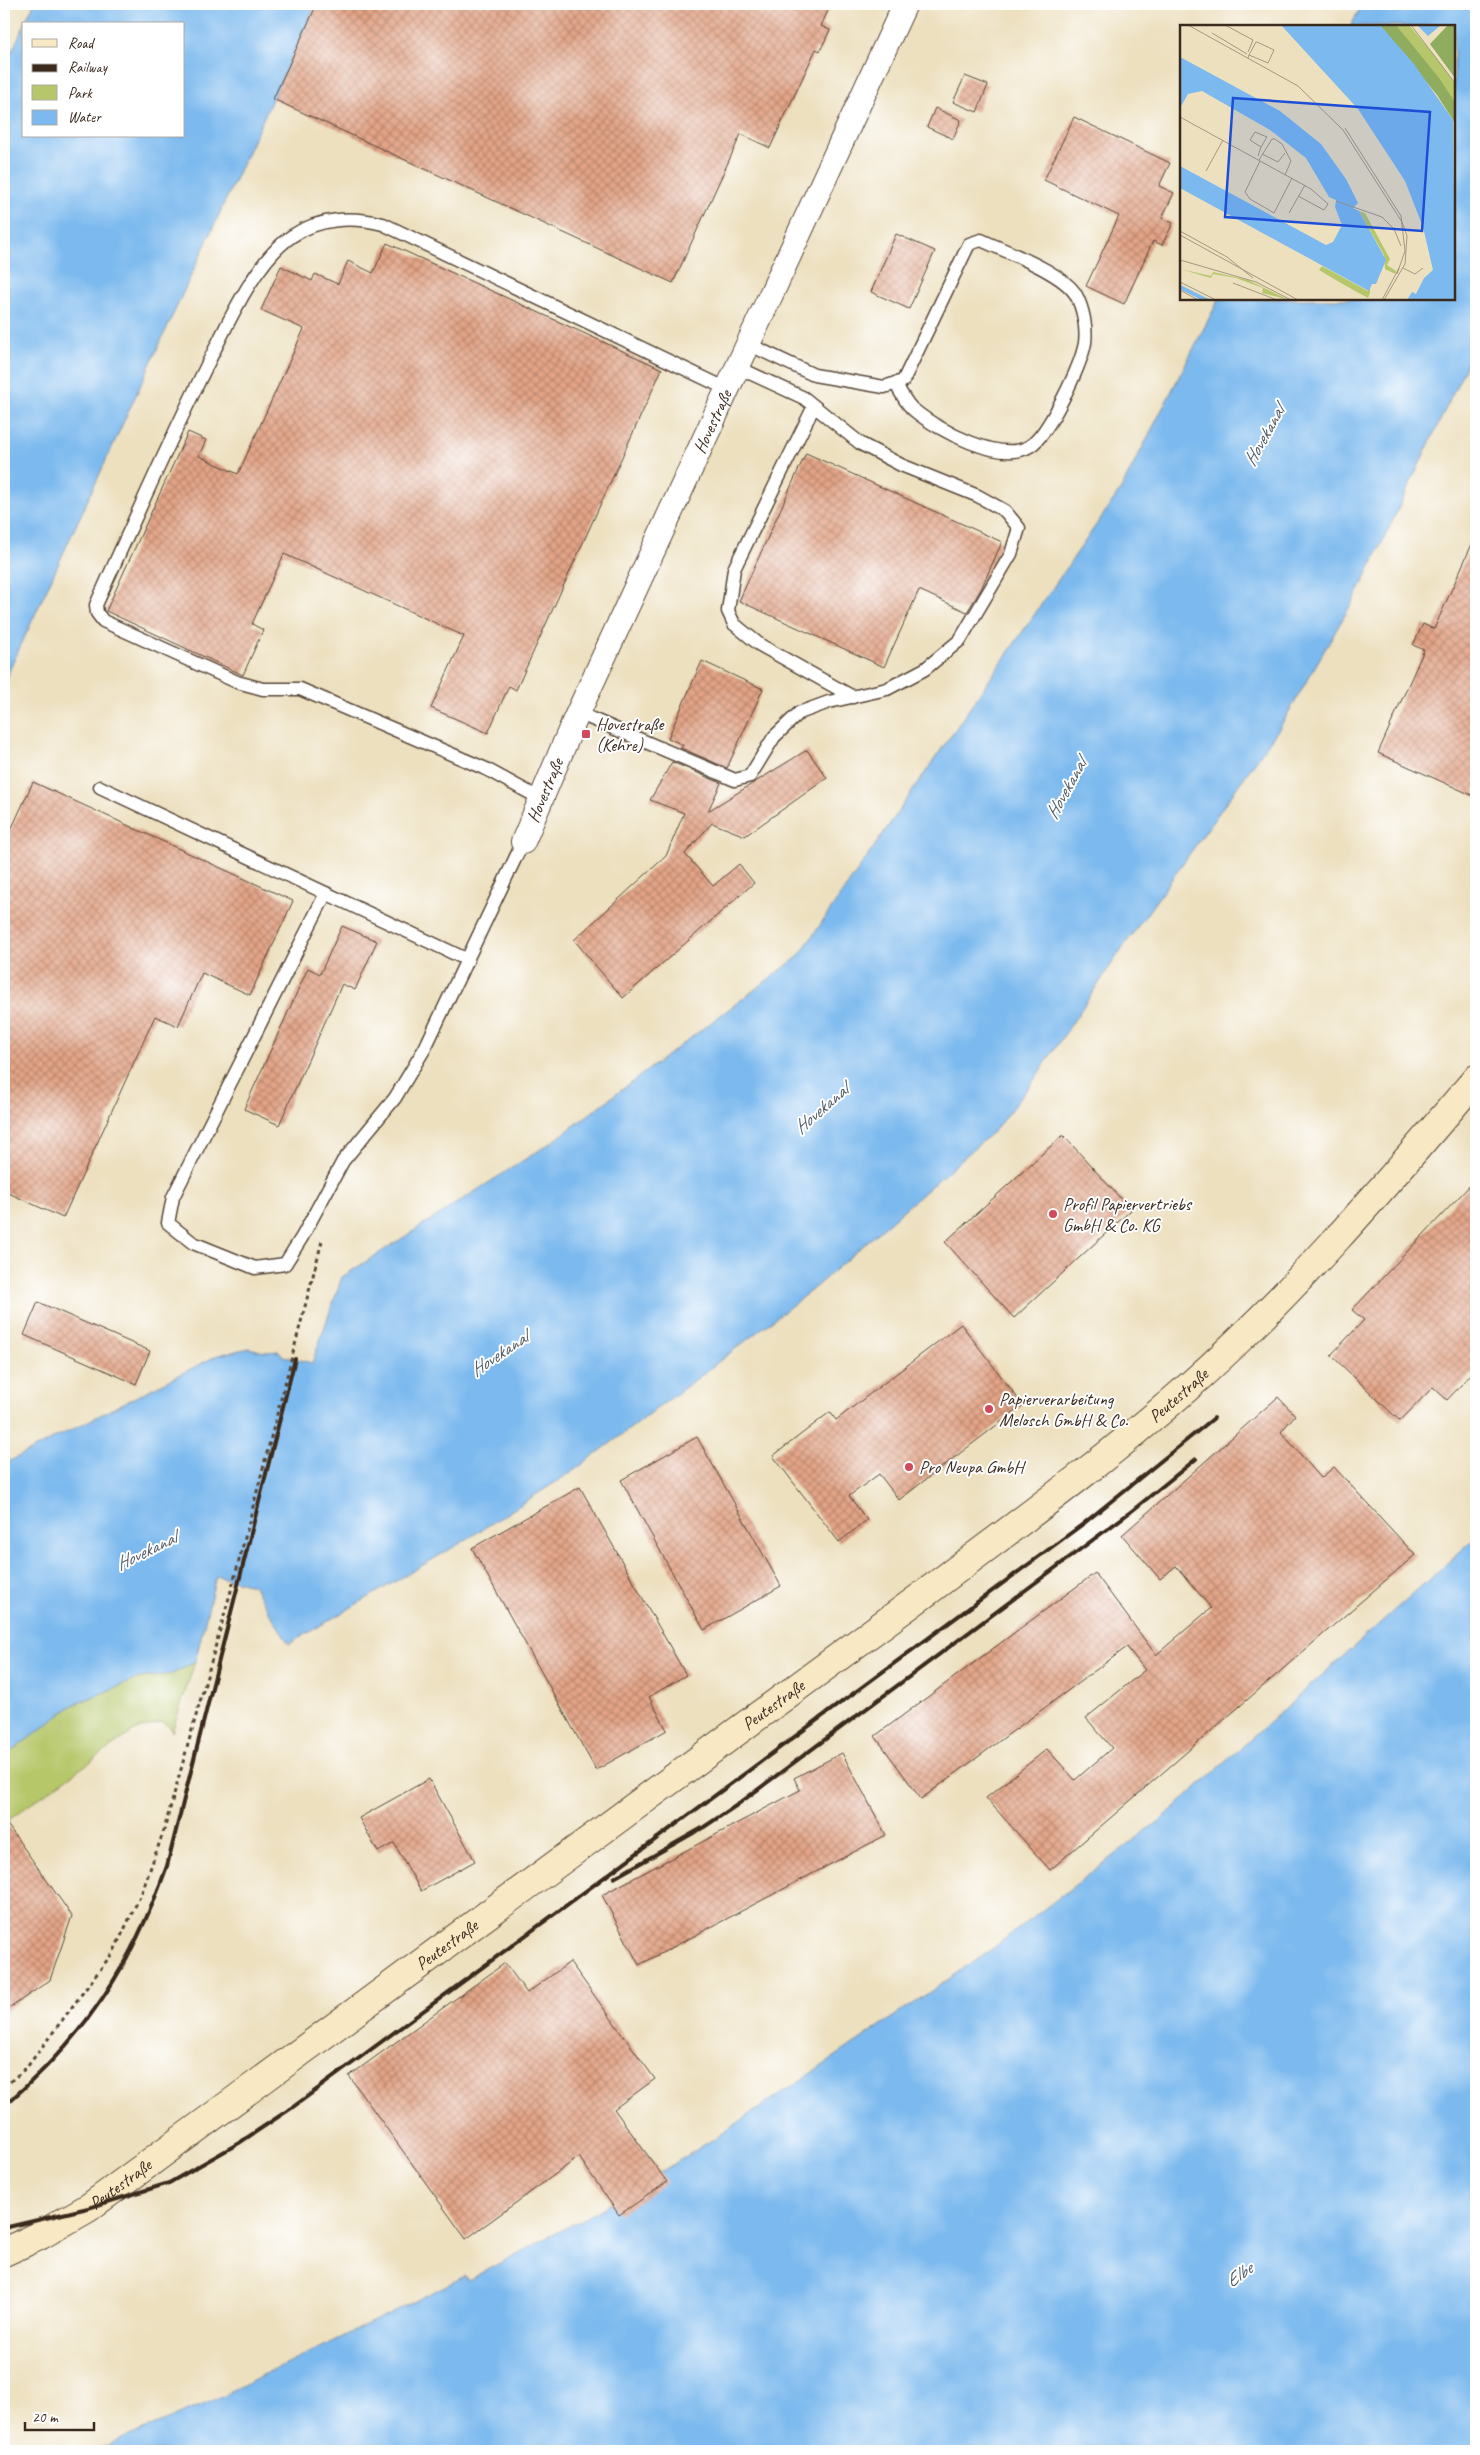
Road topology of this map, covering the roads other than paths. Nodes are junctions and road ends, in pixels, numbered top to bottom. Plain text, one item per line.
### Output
1 (905, 4) edge
2 (748, 344) junction
3 (738, 367) junction
4 (895, 383) junction
5 (728, 388) junction
6 (814, 406) junction
7 (853, 697) junction
8 (578, 713) junction
9 (100, 787) dead end
10 (541, 799) junction
11 (523, 842) joint
12 (326, 893) junction
13 (468, 960) junction
14 (1476, 1079) edge
15 (4, 2252) edge

1 - 2 street, Hovestraße
2 - 3 street, Hovestraße
2 - 4 lane
3 - 5 street, Hovestraße
3 - 6 lane
4 - 4 lane
5 - 8 street, Hovestraße
5 - 10 lane
6 - 7 lane
6 - 7 lane
7 - 8 lane
8 - 10 street, Hovestraße
9 - 12 lane
10 - 11 street, Hovestraße
11 - 13 lane
12 - 13 lane
12 - 13 lane
14 - 15 street, Peutestraße

